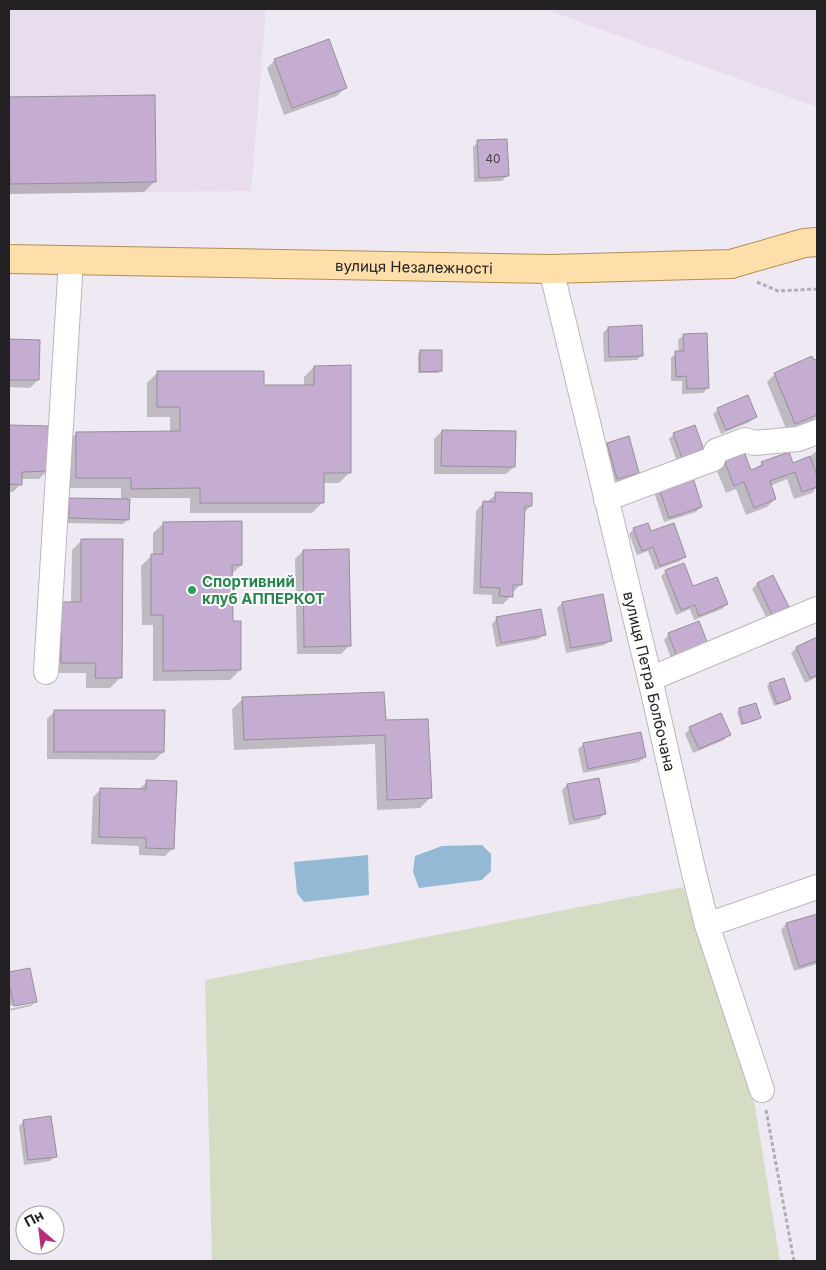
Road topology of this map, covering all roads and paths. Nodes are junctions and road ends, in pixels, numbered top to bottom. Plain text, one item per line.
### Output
1 (817, 242) edge
2 (9, 259) edge
3 (71, 260) junction
4 (731, 264) junction
5 (551, 269) junction
6 (817, 289) edge
7 (817, 432) edge
8 (606, 499) junction
9 (817, 609) edge
10 (46, 672) dead end
11 (650, 679) junction
12 (817, 887) edge
13 (707, 925) junction
14 (762, 1090) joint
15 (794, 1261) edge

1 - 4 main road, вулиця Незалежності
2 - 3 main road, вулиця Незалежності
3 - 5 main road, вулиця Незалежності
3 - 10 street
4 - 5 main road, вулиця Незалежності
4 - 6 path
5 - 8 street, вулиця Петра Болбочана
7 - 8 street
8 - 11 street, вулиця Петра Болбочана
9 - 11 street
11 - 13 street, вулиця Петра Болбочана
12 - 13 street
13 - 14 street, вулиця Петра Болбочана
14 - 15 path

